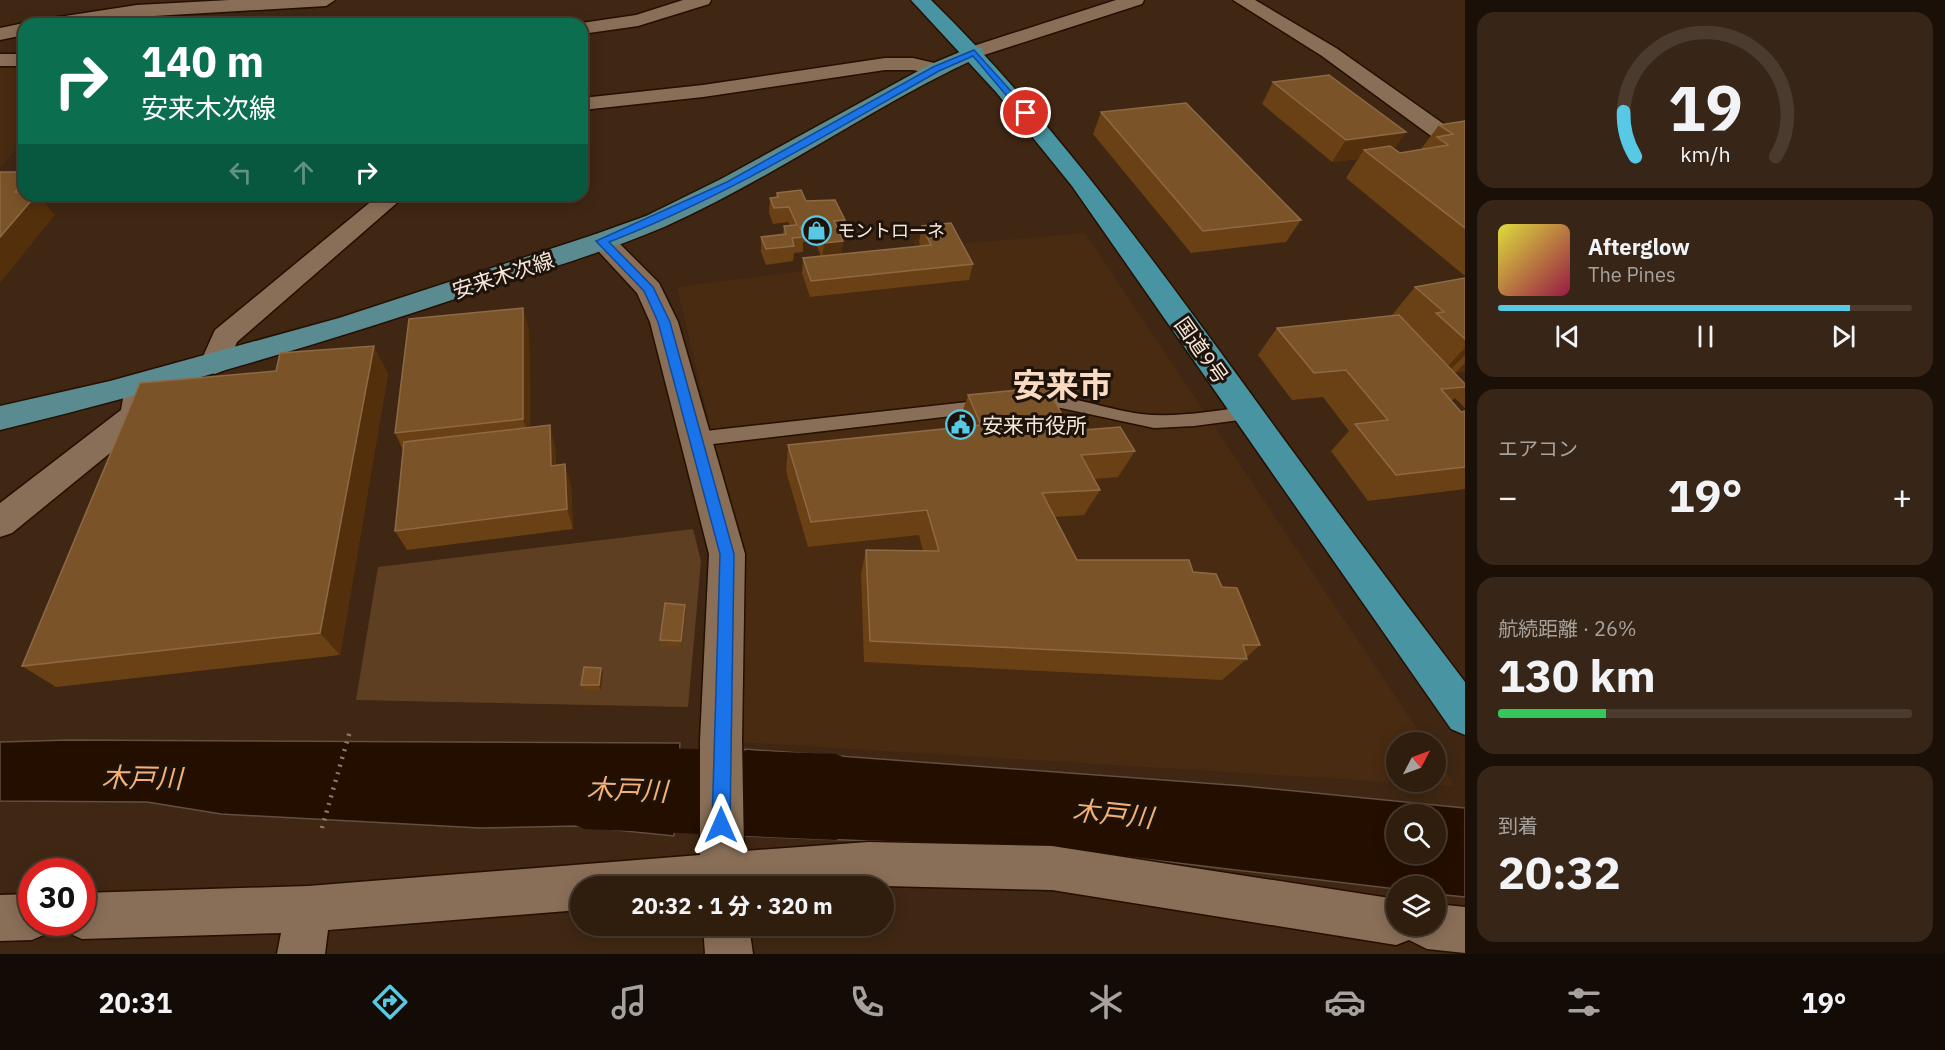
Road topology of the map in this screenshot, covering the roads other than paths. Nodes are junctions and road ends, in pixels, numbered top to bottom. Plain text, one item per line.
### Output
1 (326, 0) edge
2 (702, 0) edge
3 (920, 0) edge
4 (1136, 0) edge
5 (1242, 0) edge
6 (288, 1) edge
7 (138, 6) edge
8 (81, 18) edge
9 (588, 27) edge
10 (18, 30) edge
11 (0, 34) edge
12 (974, 52) junction
13 (0, 60) edge
14 (18, 60) edge
15 (936, 69) junction
16 (588, 103) edge
17 (1465, 150) edge
18 (387, 201) edge
19 (602, 241) junction
20 (215, 363) junction
21 (141, 384) junction
22 (1247, 413) junction
23 (0, 418) edge
24 (696, 439) junction
25 (0, 523) edge
26 (1465, 715) edge
27 (721, 869) edge
28 (308, 909) junction
29 (96, 916) edge
30 (18, 917) edge
31 (0, 918) edge
32 (1386, 920) edge
33 (1446, 928) edge
34 (1465, 930) edge
35 (727, 936) edge
36 (301, 954) edge
37 (729, 954) edge

1 - 6 street
2 - 9 street
3 - 12 highway, 国道9号
4 - 12 street
5 - 17 street
6 - 7 street
7 - 8 street
10 - 11 street
12 - 15 main road, 安来木次線
12 - 22 highway, 国道9号
13 - 14 street
15 - 16 street
15 - 19 main road, 安来木次線
18 - 20 street
19 - 20 main road, 安来木次線
19 - 24 street
20 - 21 main road, 安来木次線
21 - 23 main road, 安来木次線
21 - 25 street
22 - 24 lane
22 - 26 highway, 国道9号
24 - 27 street
27 - 28 street
27 - 32 street
28 - 29 street
28 - 36 street
30 - 31 street
33 - 34 street
35 - 37 street

